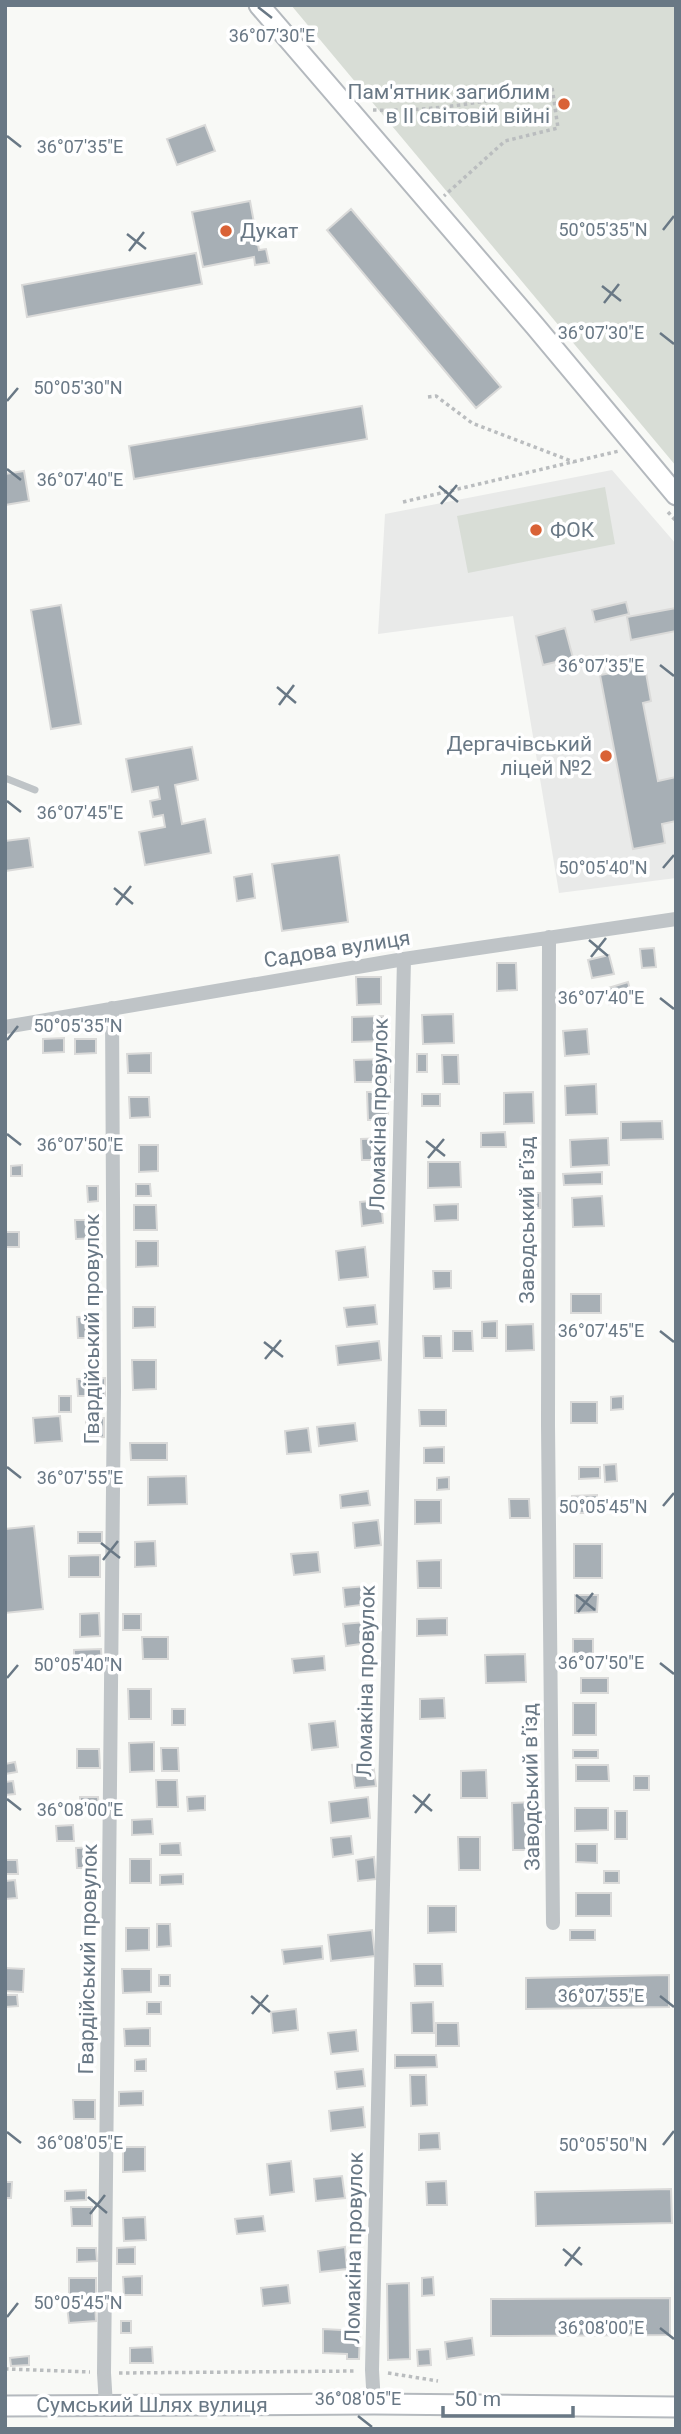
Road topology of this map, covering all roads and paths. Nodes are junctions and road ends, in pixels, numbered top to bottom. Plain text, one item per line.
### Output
1 (259, 5) edge
2 (372, 110) dead end
3 (433, 207) junction
4 (428, 397) dead end
5 (618, 451) dead end
6 (576, 463) junction
7 (676, 495) edge
8 (403, 502) dead end
9 (5, 778) edge
10 (35, 790) dead end
11 (676, 919) edge
12 (549, 937) junction
13 (404, 959) junction
14 (112, 1008) junction
15 (5, 1027) edge
16 (553, 1923) dead end
17 (5, 2369) edge
18 (372, 2370) junction
19 (104, 2373) junction
20 (438, 2381) dead end
21 (374, 2404) junction
22 (5, 2406) edge
23 (106, 2406) junction
24 (676, 2407) edge

1 - 3 main road
2 - 3 path
3 - 7 main road
4 - 6 path
5 - 6 path
6 - 8 path
9 - 10 lane
11 - 12 street, Садова вулиця
12 - 13 street, Садова вулиця
12 - 16 street, Заводський в’їзд
13 - 14 street, Садова вулиця
13 - 18 street, Ломакіна провулок
14 - 15 street, Садова вулиця
14 - 19 street, Гвардійський провулок
17 - 19 path
18 - 19 path
18 - 20 path
18 - 21 street, Ломакіна провулок
19 - 23 street, Гвардійський провулок
21 - 23 main road, Сумський Шлях вулиця
21 - 24 main road, Сумський Шлях вулиця
22 - 23 main road, Сумський Шлях вулиця

